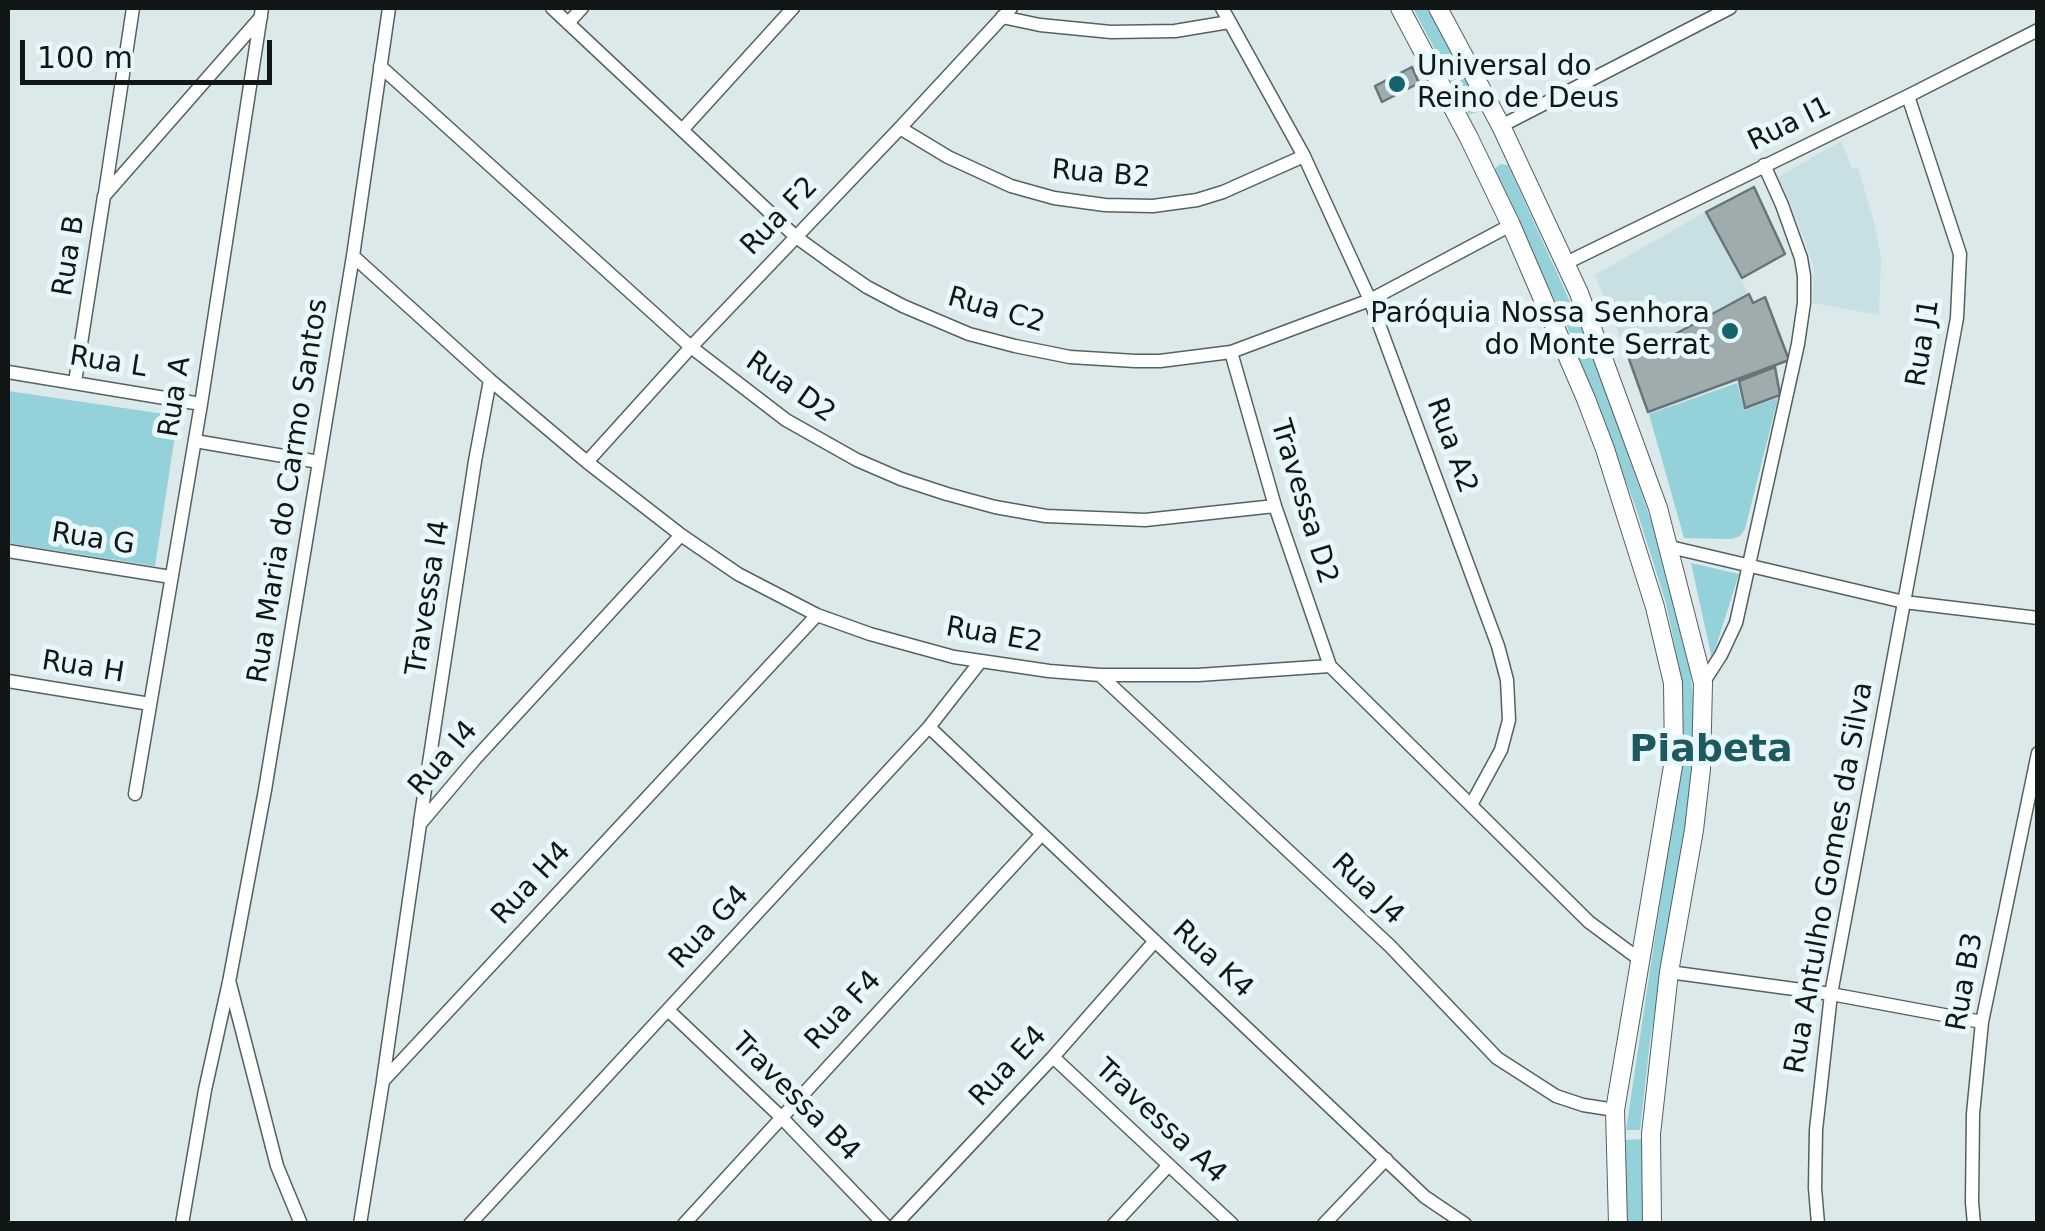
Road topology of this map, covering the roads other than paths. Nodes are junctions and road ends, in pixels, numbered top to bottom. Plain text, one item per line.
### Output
1 (133, 8) edge
2 (389, 8) edge
3 (552, 8) edge
4 (582, 8) edge
5 (793, 8) edge
6 (1222, 8) edge
7 (1400, 8) edge
8 (1438, 8) edge
9 (1730, 8) edge
10 (264, 10) edge
11 (1007, 12) edge
12 (1229, 22) junction
13 (568, 23) junction
14 (2038, 30) edge
15 (380, 66) junction
16 (1908, 96) junction
17 (1501, 126) junction
18 (900, 128) junction
19 (683, 129) junction
20 (1471, 142) junction
21 (1304, 156) junction
22 (1764, 165) junction
23 (104, 196) junction
24 (1511, 225) junction
25 (796, 237) junction
26 (353, 256) junction
27 (1564, 264) junction
28 (1370, 300) junction
29 (691, 347) junction
30 (1231, 352) junction
31 (8, 372) edge
32 (490, 380) junction
33 (74, 382) junction
34 (201, 404) junction
35 (195, 441) junction
36 (319, 462) junction
37 (586, 462) junction
38 (1275, 506) junction
39 (681, 535) junction
40 (1670, 546) junction
41 (8, 552) edge
42 (1750, 567) junction
43 (171, 577) junction
44 (1904, 602) junction
45 (817, 615) junction
46 (2038, 618) edge
47 (980, 662) junction
48 (1330, 666) junction
49 (1100, 675) junction
50 (8, 681) edge
51 (1703, 684) junction
52 (150, 704) junction
53 (930, 726) junction
54 (2038, 754) edge
55 (135, 794) dead end
56 (1471, 805) junction
57 (420, 824) junction
58 (1042, 834) junction
59 (1155, 940) junction
60 (1639, 959) junction
61 (1669, 972) junction
62 (229, 982) junction
63 (1831, 994) junction
64 (668, 1010) junction
65 (1982, 1022) junction
66 (1053, 1057) junction
67 (383, 1081) junction
68 (1615, 1110) junction
69 (781, 1117) junction
70 (1616, 1133) junction
71 (1651, 1134) junction
72 (1386, 1159) junction
73 (1169, 1165) junction
74 (182, 1224) edge
75 (302, 1224) edge
76 (360, 1224) edge
77 (470, 1224) edge
78 (684, 1224) edge
79 (884, 1224) edge
80 (896, 1224) edge
81 (1114, 1224) edge
82 (1232, 1224) edge
83 (1324, 1224) edge
84 (1464, 1224) edge
85 (1618, 1224) edge
86 (1652, 1224) edge
87 (1818, 1224) edge
88 (1974, 1224) edge

1 - 23 street, Rua B
2 - 15 street, Rua Maria do Carmo Santos
3 - 13 street, Rua C2
4 - 13 street
5 - 19 street
6 - 12 street, Rua A2
7 - 20 street
8 - 17 street
9 - 17 street
10 - 23 street, Rua B
10 - 34 street, Rua A
11 - 12 street
11 - 18 street, Rua F2
12 - 21 street, Rua A2
13 - 19 street, Rua C2
14 - 16 street, Rua I1
15 - 26 street, Rua Maria do Carmo Santos
15 - 29 street, Rua D2
16 - 22 street, Rua I1
16 - 44 street, Rua J1
17 - 20 street
17 - 27 street
18 - 21 street, Rua B2
18 - 25 street, Rua F2
19 - 25 street, Rua C2
20 - 24 street
21 - 28 street, Rua A2
22 - 27 street, Rua I1
22 - 42 street
23 - 33 street, Rua B
24 - 28 street, Rua C2
24 - 60 street
25 - 29 street, Rua F2
25 - 30 street, Rua C2
26 - 32 street, Rua E2
26 - 36 street, Rua Maria do Carmo Santos
27 - 40 street
28 - 30 street, Rua C2
28 - 56 street, Rua A2
29 - 37 street, Rua F2
29 - 38 street, Rua D2
30 - 38 street, Travessa D2
31 - 33 street, Rua L
32 - 37 street, Rua E2
32 - 57 street, Travessa I4
33 - 34 street, Rua L
34 - 35 street, Rua A
35 - 36 street
35 - 43 street, Rua A
36 - 62 street, Rua Maria do Carmo Santos
37 - 39 street, Rua E2
38 - 48 street, Travessa D2
39 - 45 street, Rua E2
39 - 57 street, Rua I4
40 - 42 street
40 - 51 street
41 - 43 street, Rua G
42 - 44 street
42 - 51 street
43 - 52 street, Rua A
44 - 46 street
44 - 63 street, Rua Antulho Gomes da Silva
45 - 47 street, Rua E2
45 - 67 street, Rua H4
47 - 49 street, Rua E2
47 - 53 street, Rua G4
48 - 49 street, Rua E2
48 - 56 street
49 - 68 street, Rua J4
50 - 52 street, Rua H
51 - 61 street
52 - 55 street, Rua A
53 - 58 street, Rua K4
53 - 64 street, Rua G4
54 - 65 street, Rua B3
56 - 60 street
57 - 67 street, Rua I4
58 - 59 street, Rua K4
58 - 69 street, Rua F4
59 - 66 street, Rua E4
59 - 72 street, Rua K4
60 - 68 street
61 - 63 street
61 - 71 street
62 - 74 street, Rua Maria do Carmo Santos
62 - 75 street, Rua Maria do Carmo Santos
63 - 65 street
63 - 87 street, Rua Antulho Gomes da Silva
64 - 69 street, Travessa B4
64 - 77 street, Rua G4
65 - 88 street, Rua B3
66 - 73 street, Travessa A4
66 - 80 street, Rua E4
67 - 76 street
68 - 70 street
69 - 78 street, Rua F4
69 - 79 street, Travessa B4
70 - 71 street
70 - 85 street
71 - 86 street
72 - 83 street
72 - 84 street, Rua K4
73 - 81 street
73 - 82 street, Travessa A4

